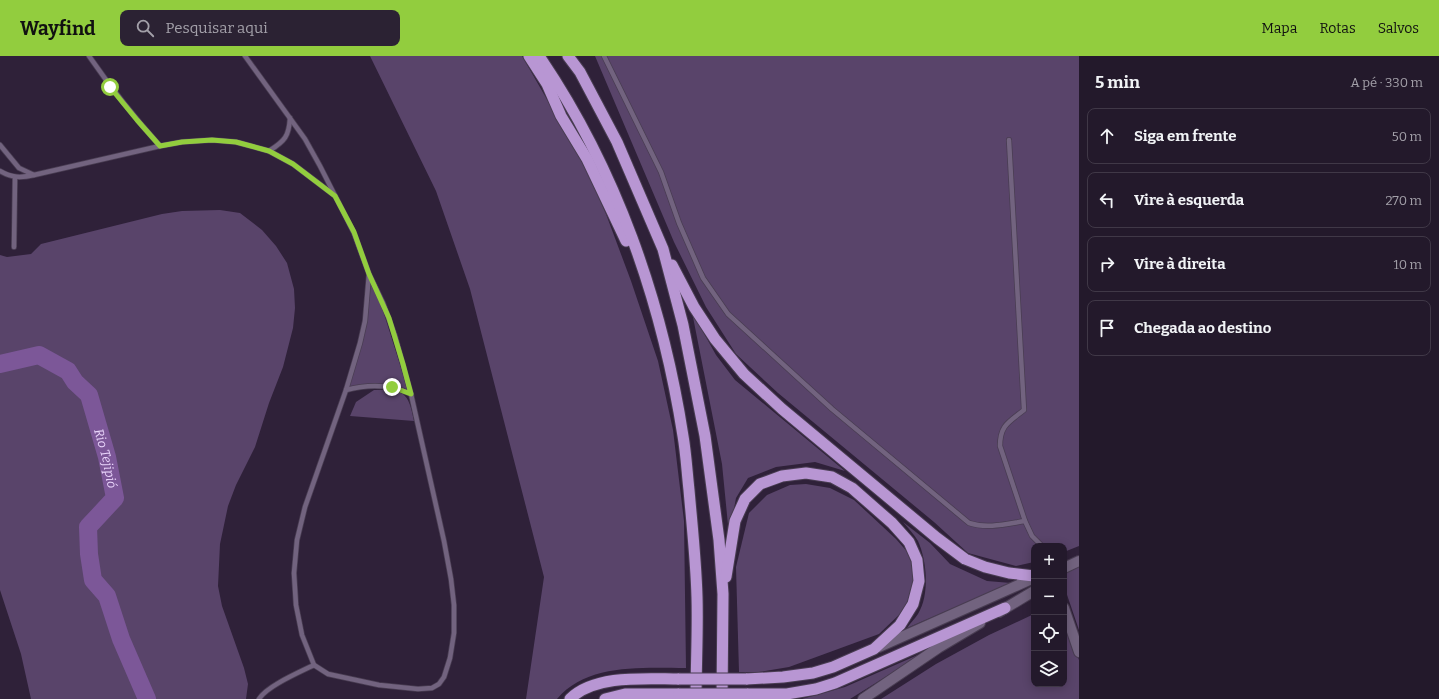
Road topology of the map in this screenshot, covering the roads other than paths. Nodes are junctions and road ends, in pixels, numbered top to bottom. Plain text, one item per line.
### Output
1 (89, 56) edge
2 (245, 56) edge
3 (529, 56) edge
4 (539, 56) edge
5 (568, 56) edge
6 (604, 56) edge
7 (290, 118) junction
8 (1009, 140) dead end
9 (0, 145) edge
10 (160, 146) junction
11 (269, 151) junction
12 (0, 171) edge
13 (34, 175) junction
14 (15, 178) junction
15 (335, 196) junction
16 (14, 247) dead end
17 (663, 249) junction
18 (369, 274) junction
19 (646, 280) junction
20 (346, 390) junction
21 (411, 394) junction
22 (1025, 521) junction
23 (1039, 543) edge
24 (1079, 561) edge
25 (1067, 567) edge
26 (1031, 576) edge
27 (1031, 578) edge
28 (1031, 593) edge
29 (723, 594) junction
30 (1005, 608) junction
31 (1066, 615) edge
32 (874, 649) junction
33 (1079, 652) edge
34 (314, 665) junction
35 (259, 699) edge
36 (570, 699) edge
37 (605, 699) edge
38 (696, 699) edge
39 (722, 699) edge
40 (863, 699) edge

1 - 10 lane
2 - 7 lane
3 - 19 highway
4 - 19 highway
5 - 17 highway
6 - 22 lane
7 - 11 lane
7 - 15 lane
8 - 22 lane
9 - 13 lane
10 - 11 lane
10 - 13 lane
11 - 15 lane
12 - 14 lane
13 - 14 lane
14 - 16 lane
15 - 18 lane
17 - 26 highway
17 - 29 highway
18 - 20 lane
18 - 21 lane
19 - 38 highway
20 - 21 lane
20 - 34 lane
21 - 34 lane
22 - 23 lane
24 - 25 street
27 - 32 street
28 - 30 street
29 - 32 highway
29 - 39 highway
30 - 37 highway, bridge
30 - 40 street
31 - 33 street
32 - 36 highway, bridge
34 - 35 lane

